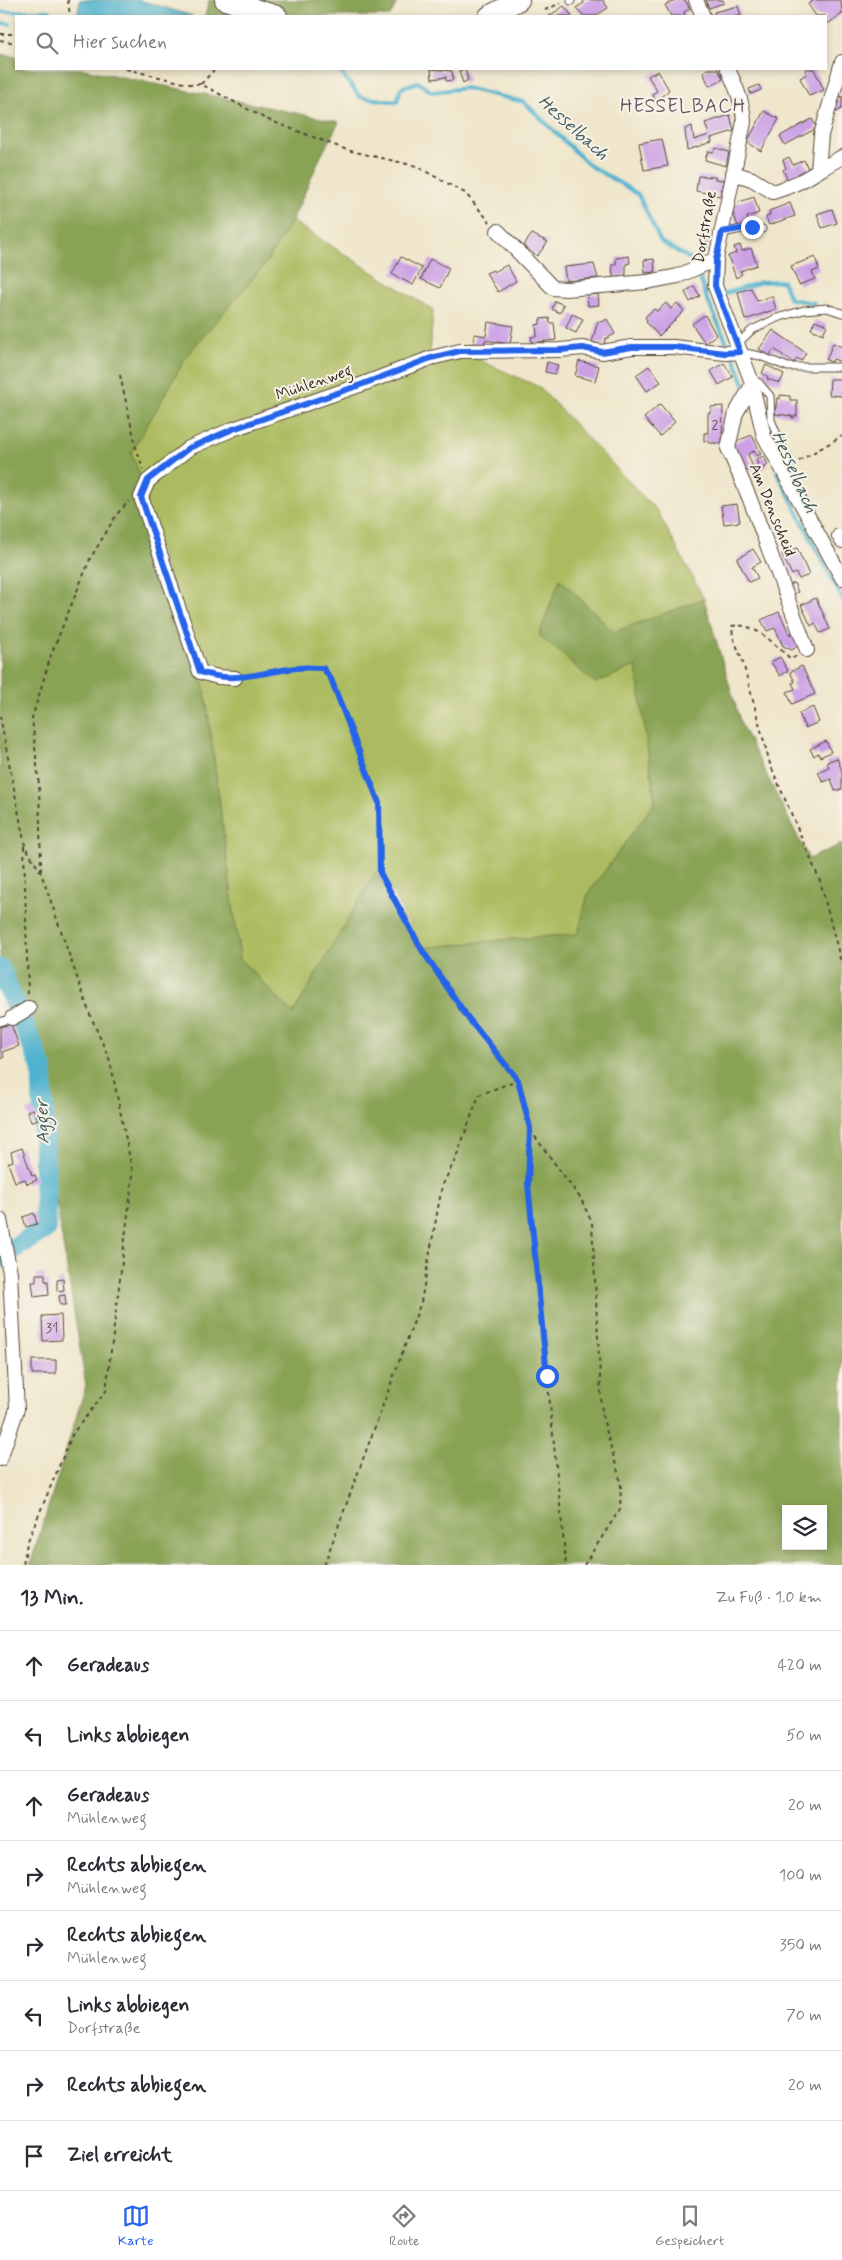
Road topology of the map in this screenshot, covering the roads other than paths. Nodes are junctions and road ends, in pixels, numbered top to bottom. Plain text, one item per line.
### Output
1 (225, 0) edge
2 (519, 0) edge
3 (696, 0) edge
4 (274, 15) edge
5 (491, 15) edge
6 (703, 15) edge
7 (842, 62) edge
8 (728, 70) edge
9 (842, 158) edge
10 (818, 170) junction
11 (733, 173) junction
12 (762, 230) dead end
13 (498, 231) road end
14 (722, 232) junction
15 (716, 260) junction
16 (842, 313) edge
17 (738, 348) junction
18 (842, 368) edge
19 (751, 381) junction
20 (790, 466) road end
21 (842, 578) edge
22 (807, 650) road end
23 (235, 678) road end
24 (29, 1008) road end
25 (6, 1020) edge
26 (0, 1220) edge
27 (0, 1459) edge

1 - 4 street
2 - 5 street
3 - 6 street
7 - 10 street
8 - 11 street, Dorfstraße
9 - 10 street, Dorfstraße
10 - 11 street, Dorfstraße
11 - 14 street, Dorfstraße
12 - 14 lane
13 - 15 street
14 - 15 street, Dorfstraße
15 - 17 street, Dorfstraße
16 - 17 lane
17 - 18 lane
17 - 19 street, Dorfstraße
17 - 23 street, Mühlenweg
19 - 20 lane, Dorfstraße
19 - 21 street, Dorfstraße
19 - 22 street, Am Denscheid
24 - 25 street
26 - 27 street

